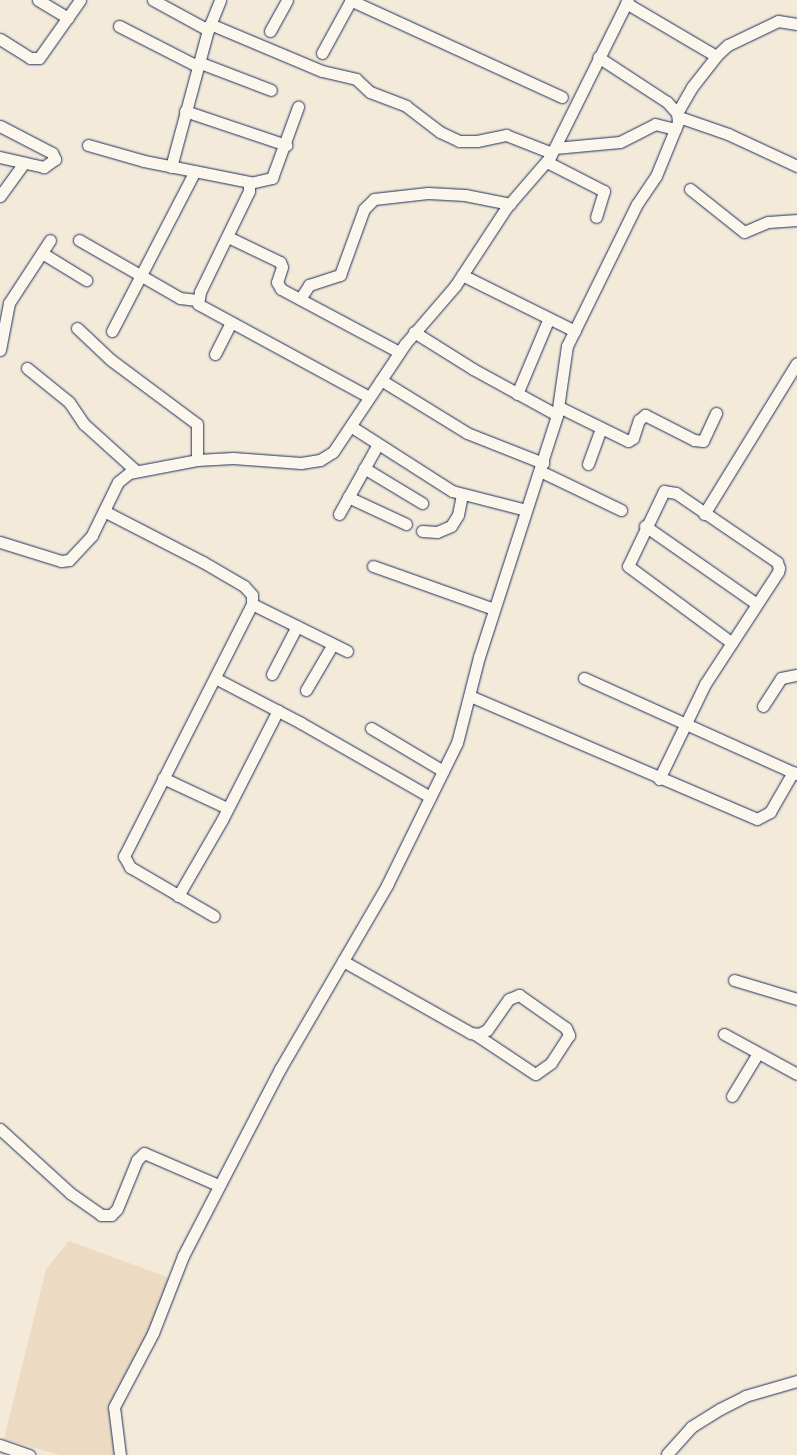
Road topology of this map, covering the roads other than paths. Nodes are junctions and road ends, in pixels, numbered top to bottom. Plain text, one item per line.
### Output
1 (38, 0) edge
2 (80, 0) edge
3 (153, 0) edge
4 (220, 0) edge
5 (287, 0) edge
6 (351, 0) edge
7 (627, 1) edge
8 (68, 18) junction
9 (797, 24) edge
10 (119, 26) dead end
11 (209, 27) junction
12 (270, 31) dead end
13 (0, 38) edge
14 (322, 53) dead end
15 (716, 56) junction
16 (598, 57) junction
17 (198, 64) junction
18 (271, 90) dead end
19 (562, 97) dead end
20 (298, 107) dead end
21 (185, 110) junction
22 (678, 115) junction
23 (0, 126) edge
24 (675, 129) junction
25 (88, 145) dead end
26 (286, 145) junction
27 (551, 154) junction
28 (0, 157) edge
29 (24, 163) junction
30 (171, 166) junction
31 (797, 166) edge
32 (195, 171) junction
33 (250, 183) junction
34 (690, 189) dead end
35 (0, 196) edge
36 (510, 204) junction
37 (596, 217) dead end
38 (797, 220) edge
39 (228, 237) junction
40 (50, 240) dead end
41 (79, 240) dead end
42 (42, 253) junction
43 (462, 274) junction
44 (143, 276) junction
45 (86, 280) dead end
46 (197, 300) junction
47 (300, 300) junction
48 (549, 318) junction
49 (231, 323) junction
50 (77, 328) dead end
51 (112, 331) dead end
52 (575, 331) junction
53 (414, 332) junction
54 (0, 350) edge
55 (399, 352) junction
56 (215, 354) dead end
57 (797, 363) edge
58 (27, 368) dead end
59 (381, 380) junction
60 (517, 394) junction
61 (369, 398) junction
62 (558, 411) junction
63 (716, 413) dead end
64 (600, 428) junction
65 (357, 430) junction
66 (378, 444) junction
67 (197, 460) junction
68 (588, 464) dead end
69 (542, 467) junction
70 (364, 468) junction
71 (136, 471) junction
72 (462, 494) junction
73 (348, 497) junction
74 (422, 503) dead end
75 (104, 510) junction
76 (526, 510) junction
77 (621, 510) dead end
78 (339, 514) dead end
79 (704, 514) junction
80 (406, 524) dead end
81 (645, 526) junction
82 (422, 531) dead end
83 (0, 542) edge
84 (373, 566) dead end
85 (252, 604) junction
86 (757, 604) junction
87 (494, 609) junction
88 (296, 626) junction
89 (732, 642) junction
90 (333, 644) junction
91 (347, 651) dead end
92 (272, 674) dead end
93 (797, 675) edge
94 (215, 678) junction
95 (584, 678) dead end
96 (306, 690) dead end
97 (470, 696) junction
98 (763, 706) dead end
99 (278, 710) junction
100 (685, 725) junction
101 (371, 728) dead end
102 (442, 771) junction
103 (795, 773) edge
104 (164, 778) junction
105 (659, 779) junction
106 (430, 797) junction
107 (227, 808) junction
108 (178, 896) junction
109 (214, 916) dead end
110 (343, 962) junction
111 (734, 980) dead end
112 (797, 999) edge
113 (475, 1034) junction
114 (724, 1034) dead end
115 (758, 1053) junction
116 (797, 1074) edge
117 (732, 1096) dead end
118 (2, 1135) edge
119 (218, 1185) junction
120 (797, 1382) edge
121 (0, 1445) edge
122 (666, 1454) edge
123 (29, 1455) edge
124 (120, 1455) edge

1 - 8 street
2 - 8 street
3 - 11 street
4 - 11 street
5 - 12 street
6 - 14 street
6 - 19 street
7 - 15 street
7 - 16 street
8 - 13 street
9 - 15 street
10 - 17 street
11 - 17 street
11 - 27 street
15 - 22 street
16 - 22 street
16 - 27 street
17 - 18 street
17 - 21 street
20 - 26 street
21 - 26 street
21 - 30 street
22 - 24 street
22 - 31 street
23 - 29 street
24 - 27 street
24 - 52 street
25 - 30 street
26 - 33 street
27 - 36 street
27 - 37 street
28 - 29 street
29 - 35 street
30 - 32 street
32 - 33 street
32 - 44 street
33 - 39 street
34 - 38 street
36 - 43 street
36 - 47 street
39 - 46 street
39 - 47 street
40 - 42 street
41 - 44 street
42 - 45 street
42 - 54 street
43 - 48 street
43 - 53 street
44 - 46 street
44 - 51 street
46 - 49 street
47 - 55 street
48 - 52 street
48 - 60 street
49 - 56 street
49 - 61 street
50 - 67 street
52 - 62 street
53 - 55 street
53 - 60 street
55 - 59 street
57 - 79 street
58 - 71 street
59 - 61 street
59 - 69 street
60 - 62 street
61 - 65 street
62 - 64 street
62 - 69 street
63 - 64 street
64 - 68 street
65 - 66 street
65 - 67 street
66 - 70 street
66 - 72 street
67 - 71 street
69 - 76 street
69 - 77 street
70 - 73 street
70 - 74 street
71 - 75 street
72 - 76 street
72 - 82 street
73 - 78 street
73 - 80 street
75 - 83 street
75 - 85 street
76 - 87 street
79 - 81 street
79 - 86 street
81 - 86 street
81 - 89 street
84 - 87 street
85 - 88 street
85 - 94 street
86 - 89 street
87 - 97 street
88 - 90 street
88 - 92 street
89 - 100 street
90 - 91 street
90 - 96 street
93 - 98 street
94 - 99 street
94 - 104 street
95 - 100 street
97 - 102 street
97 - 105 street
99 - 106 street
99 - 107 street
100 - 103 street
100 - 105 street
101 - 102 street
102 - 106 street
103 - 105 street
104 - 107 street
104 - 108 street
106 - 110 street
107 - 108 street
108 - 109 street
110 - 113 street
110 - 119 street
111 - 112 street
113 - 113 street
114 - 115 street
115 - 116 street
115 - 117 street
118 - 119 street
119 - 124 street
120 - 122 street
121 - 123 street

